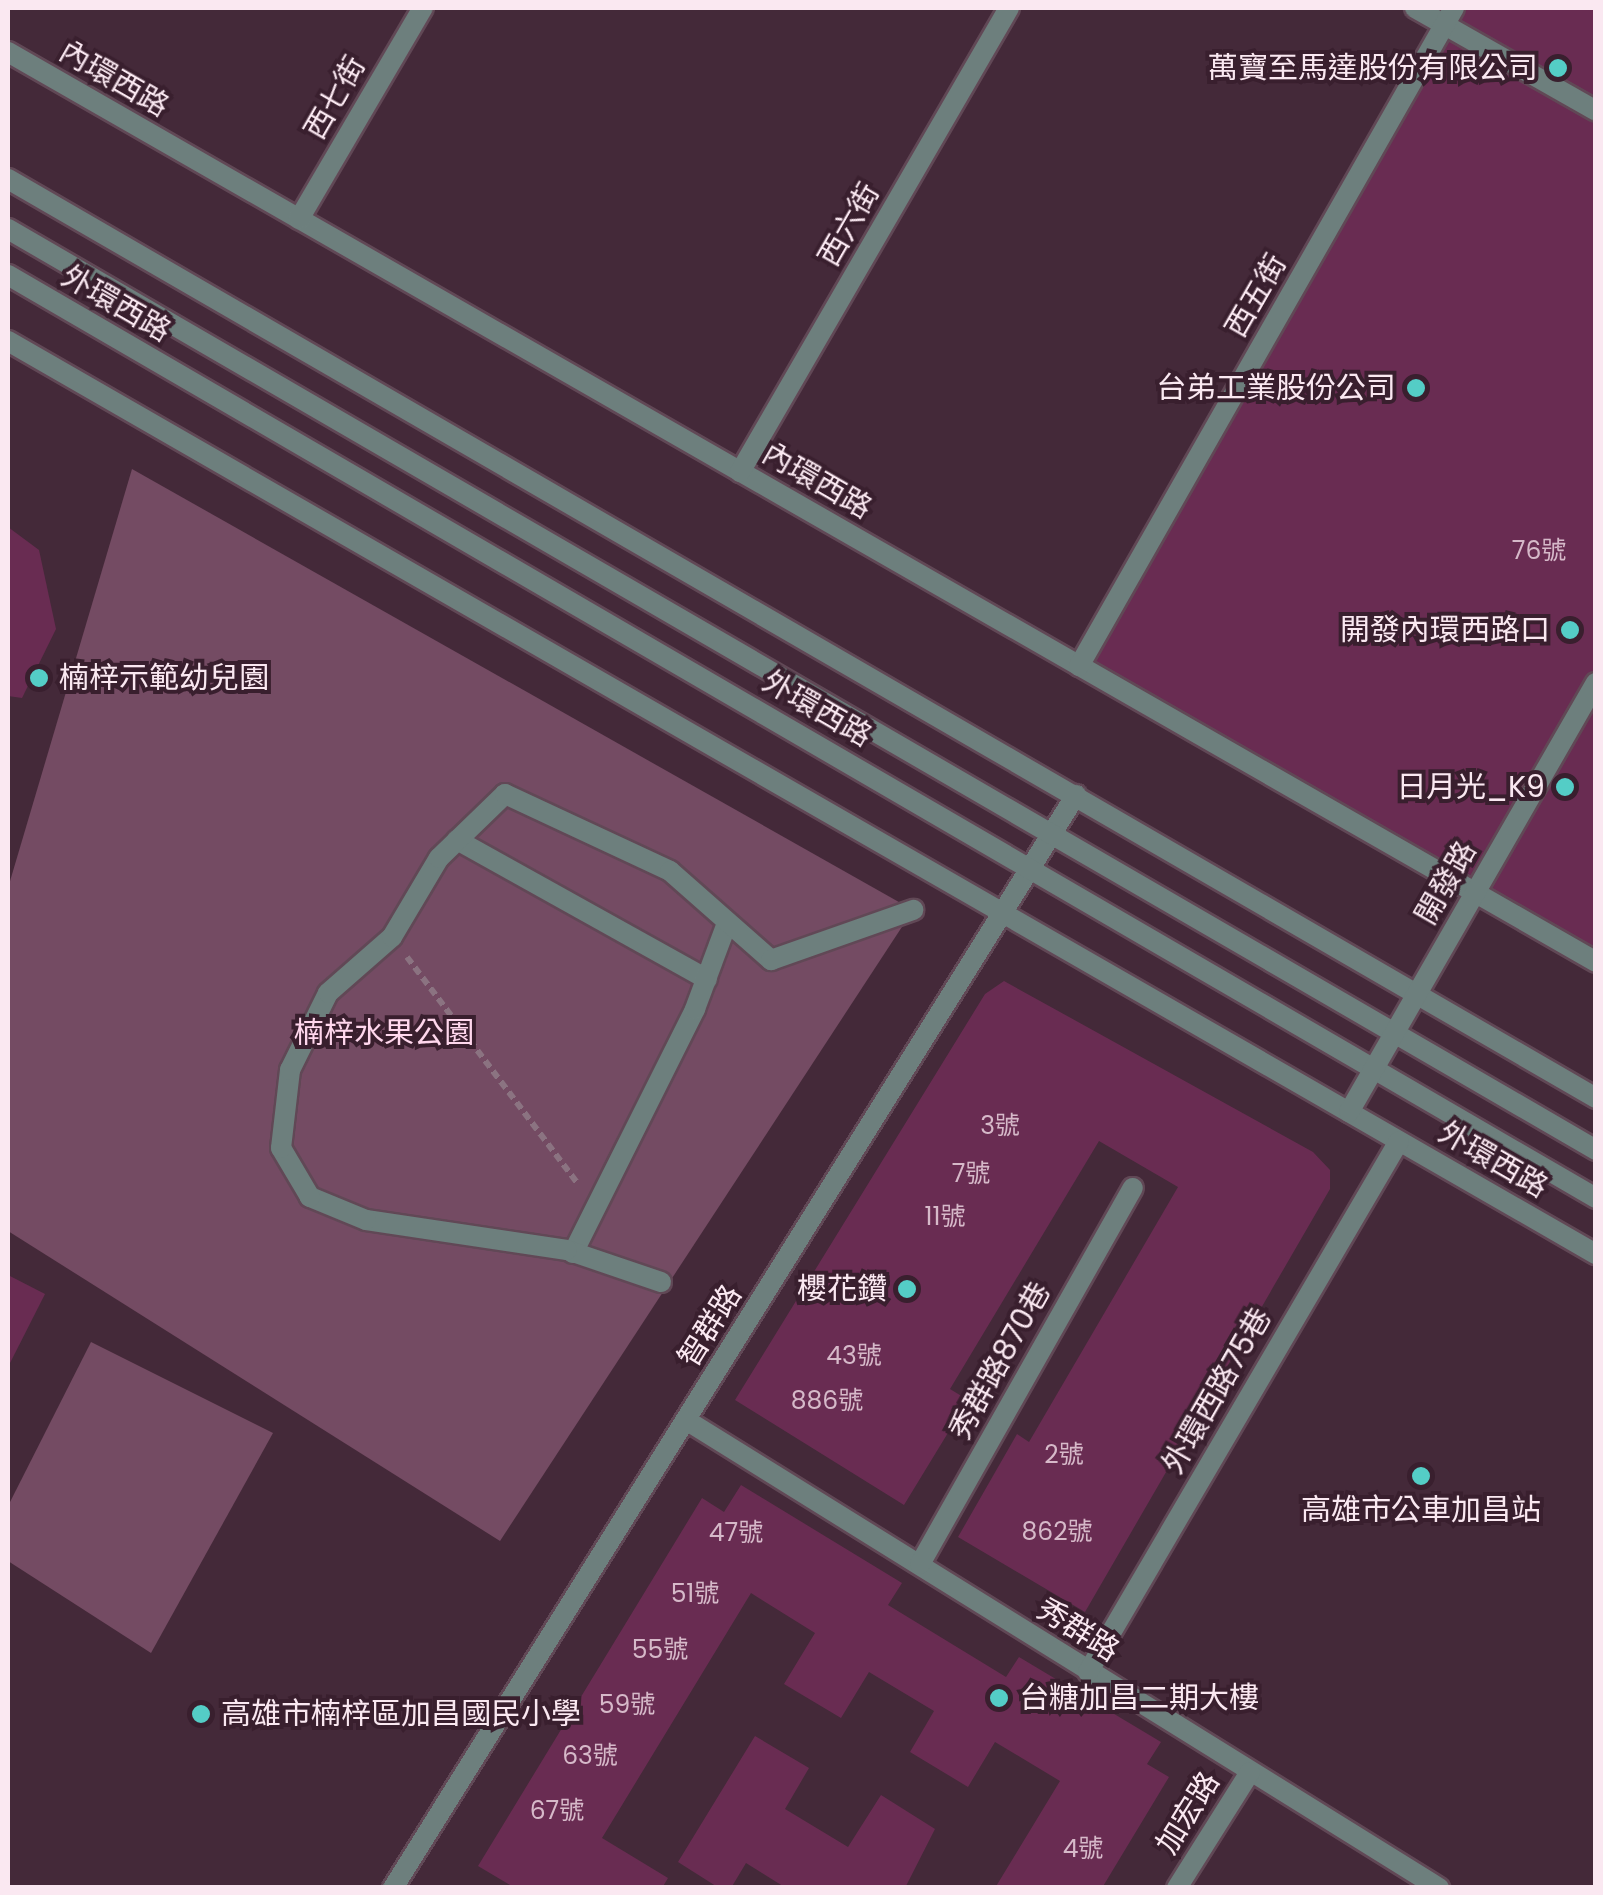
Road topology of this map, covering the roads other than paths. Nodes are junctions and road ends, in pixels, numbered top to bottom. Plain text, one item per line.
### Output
1 (424, 8) edge
2 (1009, 8) edge
3 (1415, 8) edge
4 (1450, 16) edge
5 (8, 52) edge
6 (1596, 111) edge
7 (8, 178) edge
8 (299, 219) junction
9 (8, 230) edge
10 (8, 275) edge
11 (8, 341) edge
12 (740, 472) junction
13 (1080, 666) junction
14 (1596, 683) edge
15 (1076, 795) junction
16 (1051, 833) junction
17 (457, 840) junction
18 (1031, 868) junction
19 (1475, 892) junction
20 (913, 910) dead end
21 (1004, 914) junction
22 (727, 923) junction
23 (1596, 962) edge
24 (707, 979) junction
25 (1417, 994) junction
26 (1394, 1034) junction
27 (1374, 1070) junction
28 (1596, 1098) edge
29 (1349, 1112) junction
30 (1399, 1141) junction
31 (1596, 1150) edge
32 (1133, 1188) dead end
33 (1596, 1198) edge
34 (573, 1252) junction
35 (1596, 1254) edge
36 (661, 1282) dead end
37 (686, 1420) junction
38 (920, 1564) junction
39 (1088, 1672) junction
40 (1250, 1772) junction
41 (393, 1888) edge
42 (1177, 1888) edge
43 (1439, 1888) edge

1 - 8 street, 西七街
2 - 12 street, 西六街
3 - 4 street
4 - 6 street
4 - 13 street, 西五街
5 - 8 street, 內環西路
7 - 15 street, 外環西路
8 - 12 street, 內環西路
9 - 16 street, 外環西路
10 - 18 street, 外環西路
11 - 21 street, 外環西路
12 - 13 street, 內環西路
13 - 19 street, 內環西路
14 - 19 street, 開發路
15 - 16 street, 智群路
15 - 25 street, 外環西路
16 - 18 street, 智群路
16 - 26 street, 外環西路
17 - 22 street
17 - 24 street
17 - 34 street
18 - 21 street, 智群路
18 - 27 street, 外環西路
19 - 23 street, 內環西路
19 - 25 street, 開發路
20 - 22 street
21 - 29 street, 外環西路
21 - 37 street, 智群路
22 - 24 street
24 - 34 street
25 - 26 street, 開發路
25 - 28 street, 外環西路
26 - 27 street, 開發路
26 - 31 street, 外環西路
27 - 29 street, 開發路
27 - 33 street, 外環西路
29 - 30 street, 外環西路
30 - 35 street, 外環西路
30 - 39 street, 外環西路75巷
32 - 38 street, 秀群路870巷
34 - 36 street
37 - 38 street, 秀群路
37 - 41 street, 智群路
38 - 39 street, 秀群路
39 - 40 street, 秀群路
40 - 42 street, 加宏路
40 - 43 street, 秀群路

